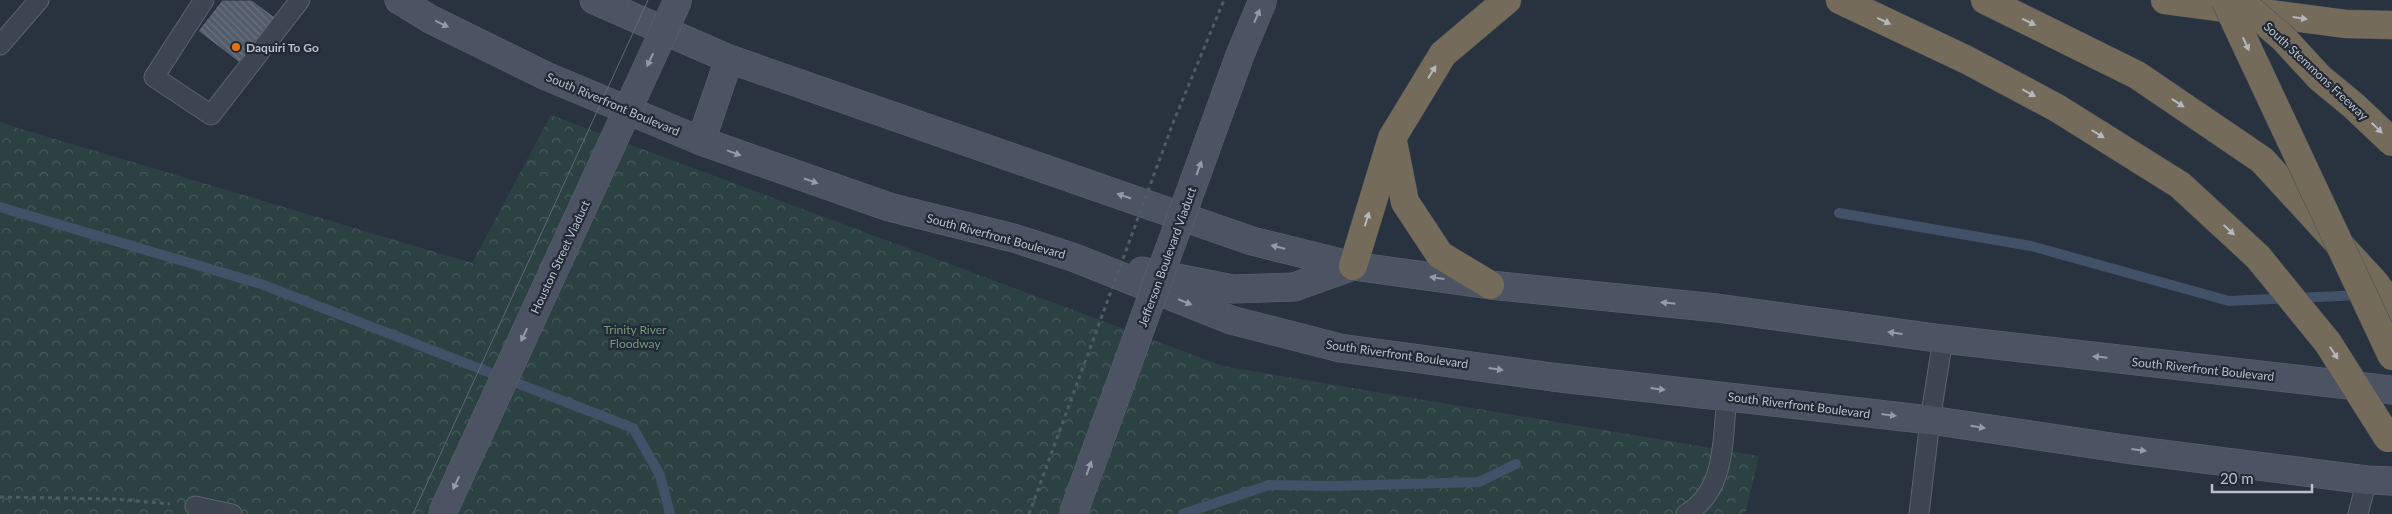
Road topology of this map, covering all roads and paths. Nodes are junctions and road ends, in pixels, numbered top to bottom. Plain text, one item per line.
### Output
1 (39, 0) edge
2 (204, 0) edge
3 (300, 0) edge
4 (399, 0) edge
5 (594, 0) edge
6 (678, 0) edge
7 (1224, 0) edge
8 (1263, 0) edge
9 (1507, 0) edge
10 (1840, 0) edge
11 (1985, 0) edge
12 (2165, 0) edge
13 (2225, 0) edge
14 (2239, 0) edge
15 (2392, 25) edge
16 (0, 45) edge
17 (729, 59) junction
18 (1392, 138) junction
19 (701, 141) junction
20 (2392, 142) edge
21 (1074, 258) junction
22 (1353, 266) junction
23 (1490, 286) junction
24 (2392, 307) edge
25 (1943, 339) junction
26 (2392, 356) edge
27 (2392, 390) edge
28 (1727, 396) junction
29 (1930, 420) junction
30 (2392, 446) edge
31 (2392, 462) edge
32 (2380, 480) edge
33 (0, 497) edge
34 (196, 506) joint
35 (232, 514) edge
36 (442, 514) edge
37 (1030, 514) edge
38 (1072, 514) edge
39 (1686, 514) edge
40 (1919, 514) edge
41 (2358, 514) edge

1 - 16 lane
2 - 3 lane
4 -> 19 main road, South Riverfront Boulevard
5 - 17 main road, South Riverfront Boulevard
6 -> 36 main road, Houston Street Viaduct, bridge
7 - 37 path, bridge
38 -> 8 main road, Jefferson Boulevard Viaduct, bridge
18 -> 9 highway
10 -> 30 highway, bridge
11 -> 24 highway, bridge
12 -> 15 highway
13 -> 26 highway, bridge
14 -> 20 highway, South Stemmons Freeway, bridge
17 - 19 main road
22 -> 17 main road, South Riverfront Boulevard
22 -> 18 highway
18 - 23 highway
19 -> 21 main road, South Riverfront Boulevard
21 - 22 main road
21 -> 28 main road, South Riverfront Boulevard
23 -> 22 main road, South Riverfront Boulevard
25 -> 23 main road, South Riverfront Boulevard
27 -> 25 main road, South Riverfront Boulevard
25 - 29 lane
28 -> 29 main road, South Riverfront Boulevard
28 - 39 lane
29 -> 32 main road, South Riverfront Boulevard
29 - 40 lane
31 - 32 main road
32 - 41 lane
33 - 34 path
34 - 35 lane

